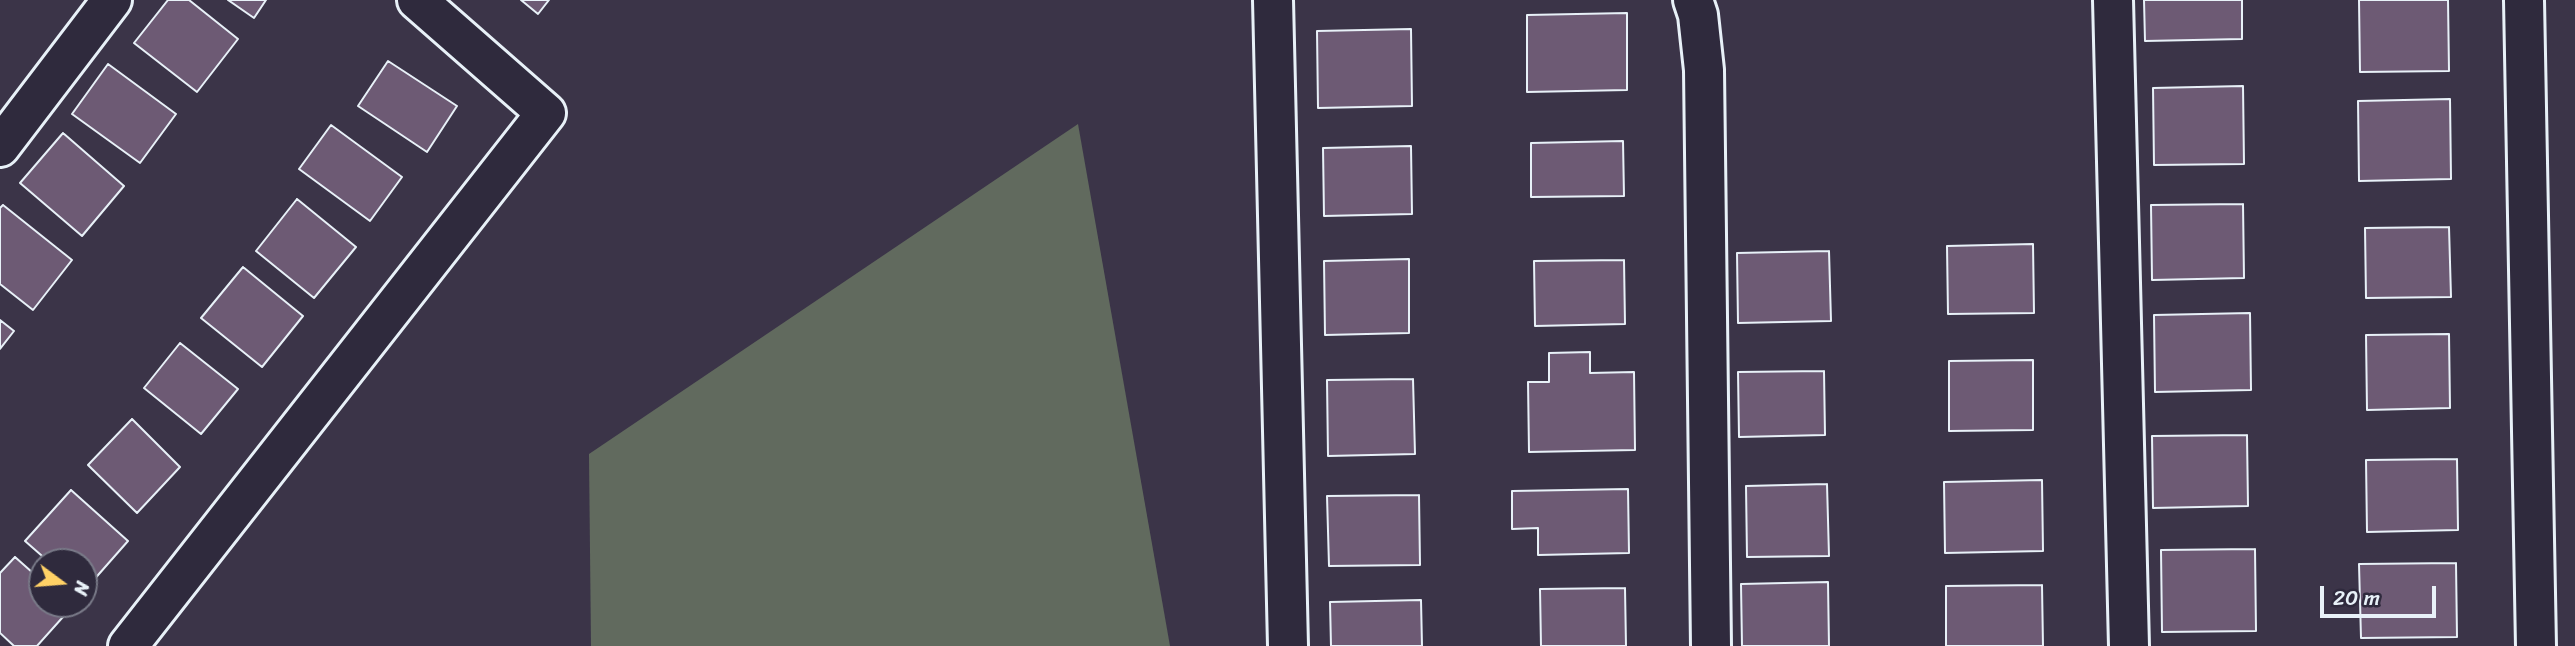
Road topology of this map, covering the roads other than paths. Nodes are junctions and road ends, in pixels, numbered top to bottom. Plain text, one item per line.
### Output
1 (112, 0) edge
2 (417, 0) edge
3 (1273, 0) edge
4 (1693, 0) edge
5 (2113, 0) edge
6 (2524, 0) edge
7 (0, 147) edge
8 (128, 646) edge
9 (1288, 646) edge
10 (1711, 646) edge
11 (2129, 646) edge
12 (2536, 646) edge

1 - 7 street
2 - 8 street
3 - 9 street
4 - 10 street
5 - 11 street
6 - 12 street

